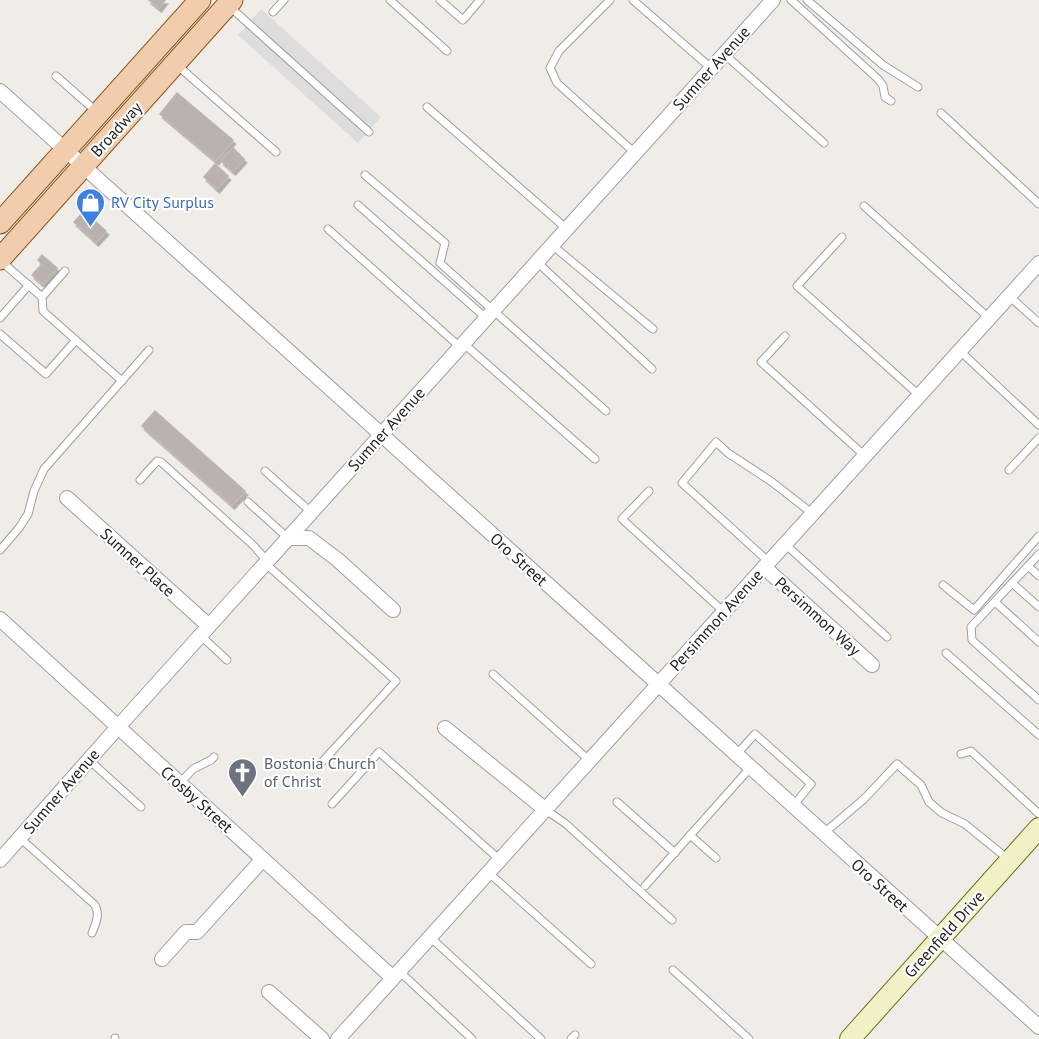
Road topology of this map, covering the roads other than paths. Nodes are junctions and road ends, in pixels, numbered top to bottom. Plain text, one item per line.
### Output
1 (200, 0) edge
2 (284, 0) edge
3 (390, 0) edge
4 (440, 0) edge
5 (480, 0) edge
6 (609, 0) edge
7 (633, 0) edge
8 (773, 0) edge
9 (791, 0) edge
10 (807, 0) edge
11 (230, 3) edge
12 (273, 12) dead end
13 (447, 51) dead end
14 (724, 54) junction
15 (175, 63) junction
16 (711, 68) junction
17 (56, 76) dead end
18 (918, 87) dead end
19 (0, 91) edge
20 (891, 102) dead end
21 (427, 106) dead end
22 (941, 113) dead end
23 (99, 114) junction
24 (369, 132) dead end
25 (824, 143) dead end
26 (66, 151) junction
27 (276, 152) dead end
28 (635, 153) junction
29 (83, 166) junction
30 (365, 175) dead end
31 (1039, 204) edge
32 (358, 205) dead end
33 (864, 206) dead end
34 (2, 215) edge
35 (328, 228) dead end
36 (567, 229) junction
37 (842, 237) dead end
38 (552, 244) junction
39 (0, 259) edge
40 (537, 262) junction
41 (1039, 263) edge
42 (65, 271) dead end
43 (29, 285) junction
44 (1009, 296) junction
45 (42, 297) junction
46 (490, 314) junction
47 (0, 318) edge
48 (989, 318) junction
49 (1039, 323) edge
50 (653, 329) dead end
51 (0, 334) edge
52 (785, 336) dead end
53 (76, 340) junction
54 (461, 345) junction
55 (149, 350) dead end
56 (960, 351) junction
57 (652, 369) dead end
58 (122, 381) junction
59 (920, 396) junction
60 (606, 411) dead end
61 (1039, 425) edge
62 (381, 435) junction
63 (1039, 438) edge
64 (865, 456) junction
65 (595, 459) dead end
66 (1009, 470) dead end
67 (265, 471) dead end
68 (140, 480) dead end
69 (649, 490) dead end
70 (67, 498) dead end
71 (248, 502) dead end
72 (311, 512) junction
73 (813, 514) junction
74 (1039, 536) edge
75 (288, 537) junction
76 (785, 544) junction
77 (0, 550) edge
78 (1039, 554) edge
79 (266, 562) junction
80 (766, 565) junction
81 (1028, 566) junction
82 (1039, 576) edge
83 (1012, 583) junction
84 (943, 585) dead end
85 (994, 602) junction
86 (1039, 607) edge
87 (393, 610) dead end
88 (724, 612) junction
89 (0, 619) edge
90 (204, 631) junction
91 (887, 637) dead end
92 (1039, 642) edge
93 (946, 653) dead end
94 (227, 660) dead end
95 (872, 665) dead end
96 (493, 674) dead end
97 (658, 685) junction
98 (1039, 700) edge
99 (118, 727) junction
100 (445, 728) dead end
101 (1039, 735) edge
102 (961, 754) dead end
103 (736, 755) junction
104 (214, 757) dead end
105 (89, 760) junction
106 (590, 761) junction
107 (322, 762) dead end
108 (750, 768) junction
109 (180, 783) junction
110 (617, 802) dead end
111 (332, 804) dead end
112 (793, 806) junction
113 (141, 807) dead end
114 (546, 810) junction
115 (1039, 814) edge
116 (1039, 828) edge
117 (824, 834) junction
118 (690, 835) junction
119 (20, 838) junction
120 (675, 853) junction
121 (716, 858) dead end
122 (263, 859) junction
123 (0, 860) edge
124 (500, 860) junction
125 (1010, 861) junction
126 (489, 873) junction
127 (645, 886) dead end
128 (672, 920) dead end
129 (92, 933) dead end
130 (430, 937) junction
131 (940, 938) junction
132 (162, 959) dead end
133 (591, 964) dead end
134 (673, 970) dead end
135 (396, 974) junction
136 (269, 992) dead end
137 (1039, 1028) edge
138 (345, 1037) edge
139 (322, 1039) edge
140 (472, 1039) edge
141 (541, 1039) edge
142 (749, 1039) edge
143 (849, 1039) edge

1 - 23 main road, Broadway
2 - 12 lane
3 - 13 lane
4 - 5 lane
6 - 28 lane
7 - 16 lane
8 - 14 street, Sumner Avenue
9 - 20 lane
10 - 18 lane
11 - 15 main road, Broadway
11 - 24 lane
14 - 16 street, Sumner Avenue
14 - 25 lane
15 - 27 lane
15 - 29 main road, Broadway
16 - 28 street, Sumner Avenue
17 - 23 lane
19 - 26 street, Oro Street
21 - 36 lane
22 - 31 lane
23 - 26 main road, Broadway
26 - 29 street, Oro Street
26 - 34 main road, Broadway
28 - 36 street, Sumner Avenue
29 - 39 main road, Broadway
29 - 62 street, Oro Street
30 - 46 lane
32 - 46 lane
33 - 48 lane
35 - 54 lane
36 - 38 street, Sumner Avenue
37 - 59 lane
38 - 40 street, Sumner Avenue
38 - 50 lane
39 - 43 lane
40 - 46 street, Sumner Avenue
40 - 57 lane
41 - 44 street, Persimmon Avenue
42 - 45 lane
43 - 45 lane
43 - 47 lane
44 - 48 street, Persimmon Avenue
44 - 49 lane
45 - 53 lane
46 - 54 street, Sumner Avenue
46 - 60 lane
48 - 56 street, Persimmon Avenue
51 - 53 lane
52 - 64 lane
53 - 58 lane
54 - 62 street, Sumner Avenue
54 - 65 lane
55 - 58 lane
56 - 59 street, Persimmon Avenue
56 - 61 lane
58 - 77 lane
59 - 64 street, Persimmon Avenue
62 - 72 street, Sumner Avenue
62 - 97 street, Oro Street
63 - 66 lane
64 - 73 street, Persimmon Avenue
67 - 72 lane
68 - 79 lane
69 - 88 lane
70 - 90 street, Sumner Place
71 - 75 lane
72 - 75 street, Sumner Avenue
73 - 76 street, Persimmon Avenue
73 - 80 lane
74 - 84 lane
75 - 79 street, Sumner Avenue
75 - 87 street
76 - 80 street, Persimmon Avenue
76 - 91 lane
78 - 81 lane
79 - 90 street, Sumner Avenue
79 - 107 lane
80 - 88 street, Persimmon Avenue
80 - 95 street, Persimmon Way
81 - 82 lane
81 - 83 lane
83 - 85 lane
83 - 86 lane
85 - 92 lane
85 - 98 lane
88 - 97 street, Persimmon Avenue
89 - 99 street, Crosby Street
90 - 94 lane
90 - 99 street, Sumner Avenue
93 - 101 lane
96 - 106 lane
97 - 103 street, Oro Street
97 - 106 street, Persimmon Avenue
99 - 105 street, Sumner Avenue
99 - 109 street, Crosby Street
100 - 114 street
102 - 115 lane
103 - 108 street, Oro Street
103 - 112 lane
104 - 109 lane
105 - 113 lane
105 - 119 street, Sumner Avenue
106 - 114 street, Persimmon Avenue
108 - 112 street, Oro Street
108 - 118 lane
109 - 122 street, Crosby Street
110 - 120 lane
111 - 124 lane
112 - 117 street, Oro Street
114 - 124 street, Persimmon Avenue
114 - 128 lane
116 - 125 main road, Greenfield Drive
117 - 125 lane
117 - 131 street, Oro Street
118 - 120 lane
118 - 121 lane
119 - 123 street, Sumner Avenue
119 - 129 lane
120 - 127 lane
122 - 132 street
122 - 135 street, Crosby Street
124 - 126 street, Persimmon Avenue
125 - 131 main road, Greenfield Drive
126 - 130 street, Persimmon Avenue
126 - 133 lane
130 - 135 street, Persimmon Avenue
130 - 141 lane
131 - 137 street, Oro Street
131 - 143 main road, Greenfield Drive
134 - 142 lane
135 - 138 street, Persimmon Avenue
135 - 140 lane
136 - 139 street

